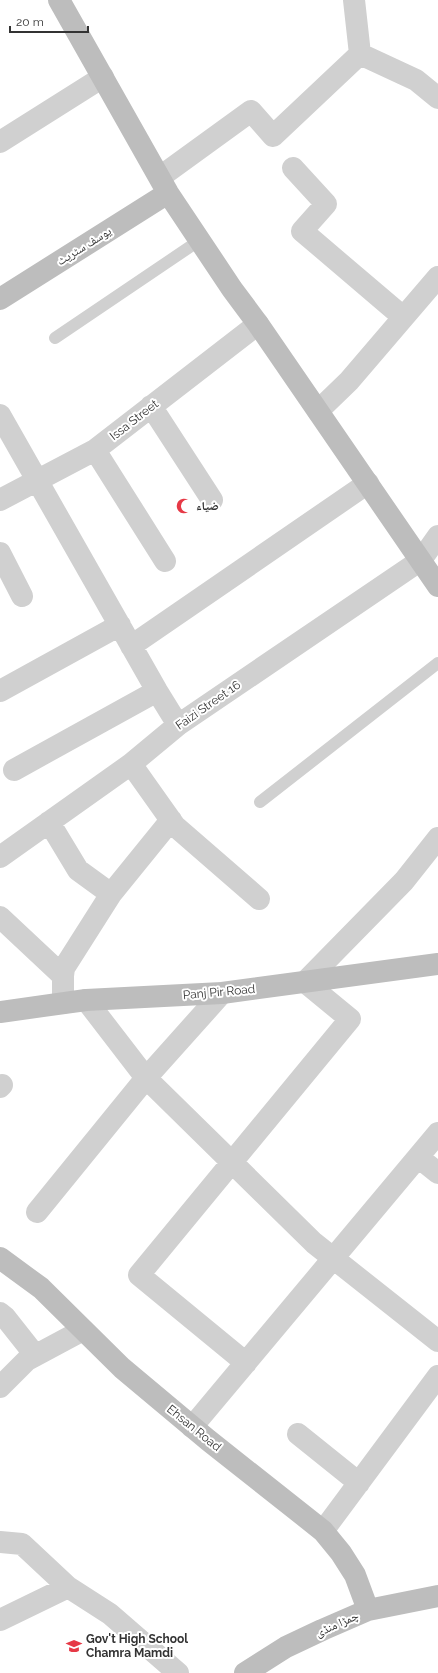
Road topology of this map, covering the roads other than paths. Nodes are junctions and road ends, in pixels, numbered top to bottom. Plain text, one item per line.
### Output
1 (59, 0) edge
2 (354, 0) edge
3 (360, 54) junction
4 (103, 77) junction
5 (438, 98) edge
6 (0, 142) edge
7 (293, 168) dead end
8 (164, 185) junction
9 (200, 240) junction
10 (438, 277) edge
11 (0, 299) edge
12 (404, 317) junction
13 (258, 324) junction
14 (54, 338) dead end
15 (151, 406) junction
16 (318, 410) junction
17 (0, 415) edge
18 (95, 450) junction
19 (37, 481) junction
20 (368, 483) junction
21 (0, 500) edge
22 (212, 500) dead end
23 (438, 536) edge
24 (0, 553) edge
25 (420, 560) junction
26 (165, 561) dead end
27 (438, 586) edge
28 (22, 596) dead end
29 (120, 625) junction
30 (131, 646) junction
31 (438, 663) edge
32 (0, 691) edge
33 (157, 691) junction
34 (178, 725) junction
35 (131, 764) junction
36 (14, 770) dead end
37 (260, 802) dead end
38 (171, 820) junction
39 (49, 822) junction
40 (438, 838) edge
41 (0, 857) edge
42 (111, 894) junction
43 (258, 898) dead end
44 (0, 916) edge
45 (438, 964) edge
46 (63, 976) junction
47 (305, 982) junction
48 (222, 993) junction
49 (86, 1000) junction
50 (62, 1003) junction
51 (0, 1012) edge
52 (146, 1078) junction
53 (438, 1134) edge
54 (418, 1157) junction
55 (232, 1162) junction
56 (438, 1173) edge
57 (37, 1212) dead end
58 (0, 1258) edge
59 (334, 1258) junction
60 (0, 1313) edge
61 (83, 1330) junction
62 (438, 1341) edge
63 (35, 1355) junction
64 (246, 1363) junction
65 (438, 1376) edge
66 (1, 1383) edge
67 (192, 1427) junction
68 (298, 1434) dead end
69 (359, 1483) junction
70 (323, 1531) junction
71 (0, 1542) edge
72 (68, 1587) junction
73 (438, 1596) edge
74 (368, 1610) junction
75 (0, 1620) edge
76 (178, 1673) edge
77 (245, 1673) edge

1 - 4 street
2 - 3 street
3 - 5 street
3 - 8 street
4 - 6 street
4 - 8 street
7 - 12 street
8 - 9 street
8 - 11 street, یوسف سٹریٹ
9 - 13 street
9 - 14 lane
10 - 12 street
12 - 16 street
13 - 15 street, Issa Street
13 - 16 street
15 - 18 street, Issa Street
15 - 22 street
16 - 20 street
17 - 19 street
18 - 19 street, Issa Street
18 - 26 street
19 - 21 street, Issa Street
19 - 29 street
20 - 25 street
20 - 30 street
23 - 25 street, Faizi Street 16
24 - 28 street
25 - 27 street
25 - 34 street, Faizi Street 16
29 - 30 street
29 - 32 street
30 - 33 street
31 - 37 lane
33 - 34 street
33 - 36 street
34 - 35 street, Faizi Street 16
35 - 38 street
35 - 39 street, Faizi Street 16
38 - 42 street
38 - 43 street
39 - 41 street, Faizi Street 16
39 - 42 street
40 - 47 street
42 - 46 street
44 - 46 street
45 - 47 street, Panj Pir Road
46 - 50 street
47 - 48 street, Panj Pir Road
47 - 55 street
48 - 49 street, Panj Pir Road
48 - 52 street
49 - 50 street, Panj Pir Road
49 - 52 street
50 - 51 street, Panj Pir Road
52 - 55 street
52 - 57 street
53 - 54 street
54 - 56 street
54 - 59 street
55 - 59 street
55 - 64 street
58 - 61 street, Ehsan Road
59 - 62 street
59 - 64 street
60 - 63 street
61 - 63 street
61 - 67 street, Ehsan Road
63 - 66 street
64 - 67 street
65 - 69 street
67 - 70 street, Ehsan Road
68 - 69 street
69 - 70 street
70 - 74 street, Ehsan Road
71 - 72 street
72 - 75 street
72 - 76 street
73 - 74 street, چمڑا منڈی
74 - 77 street, چمڑا منڈی

